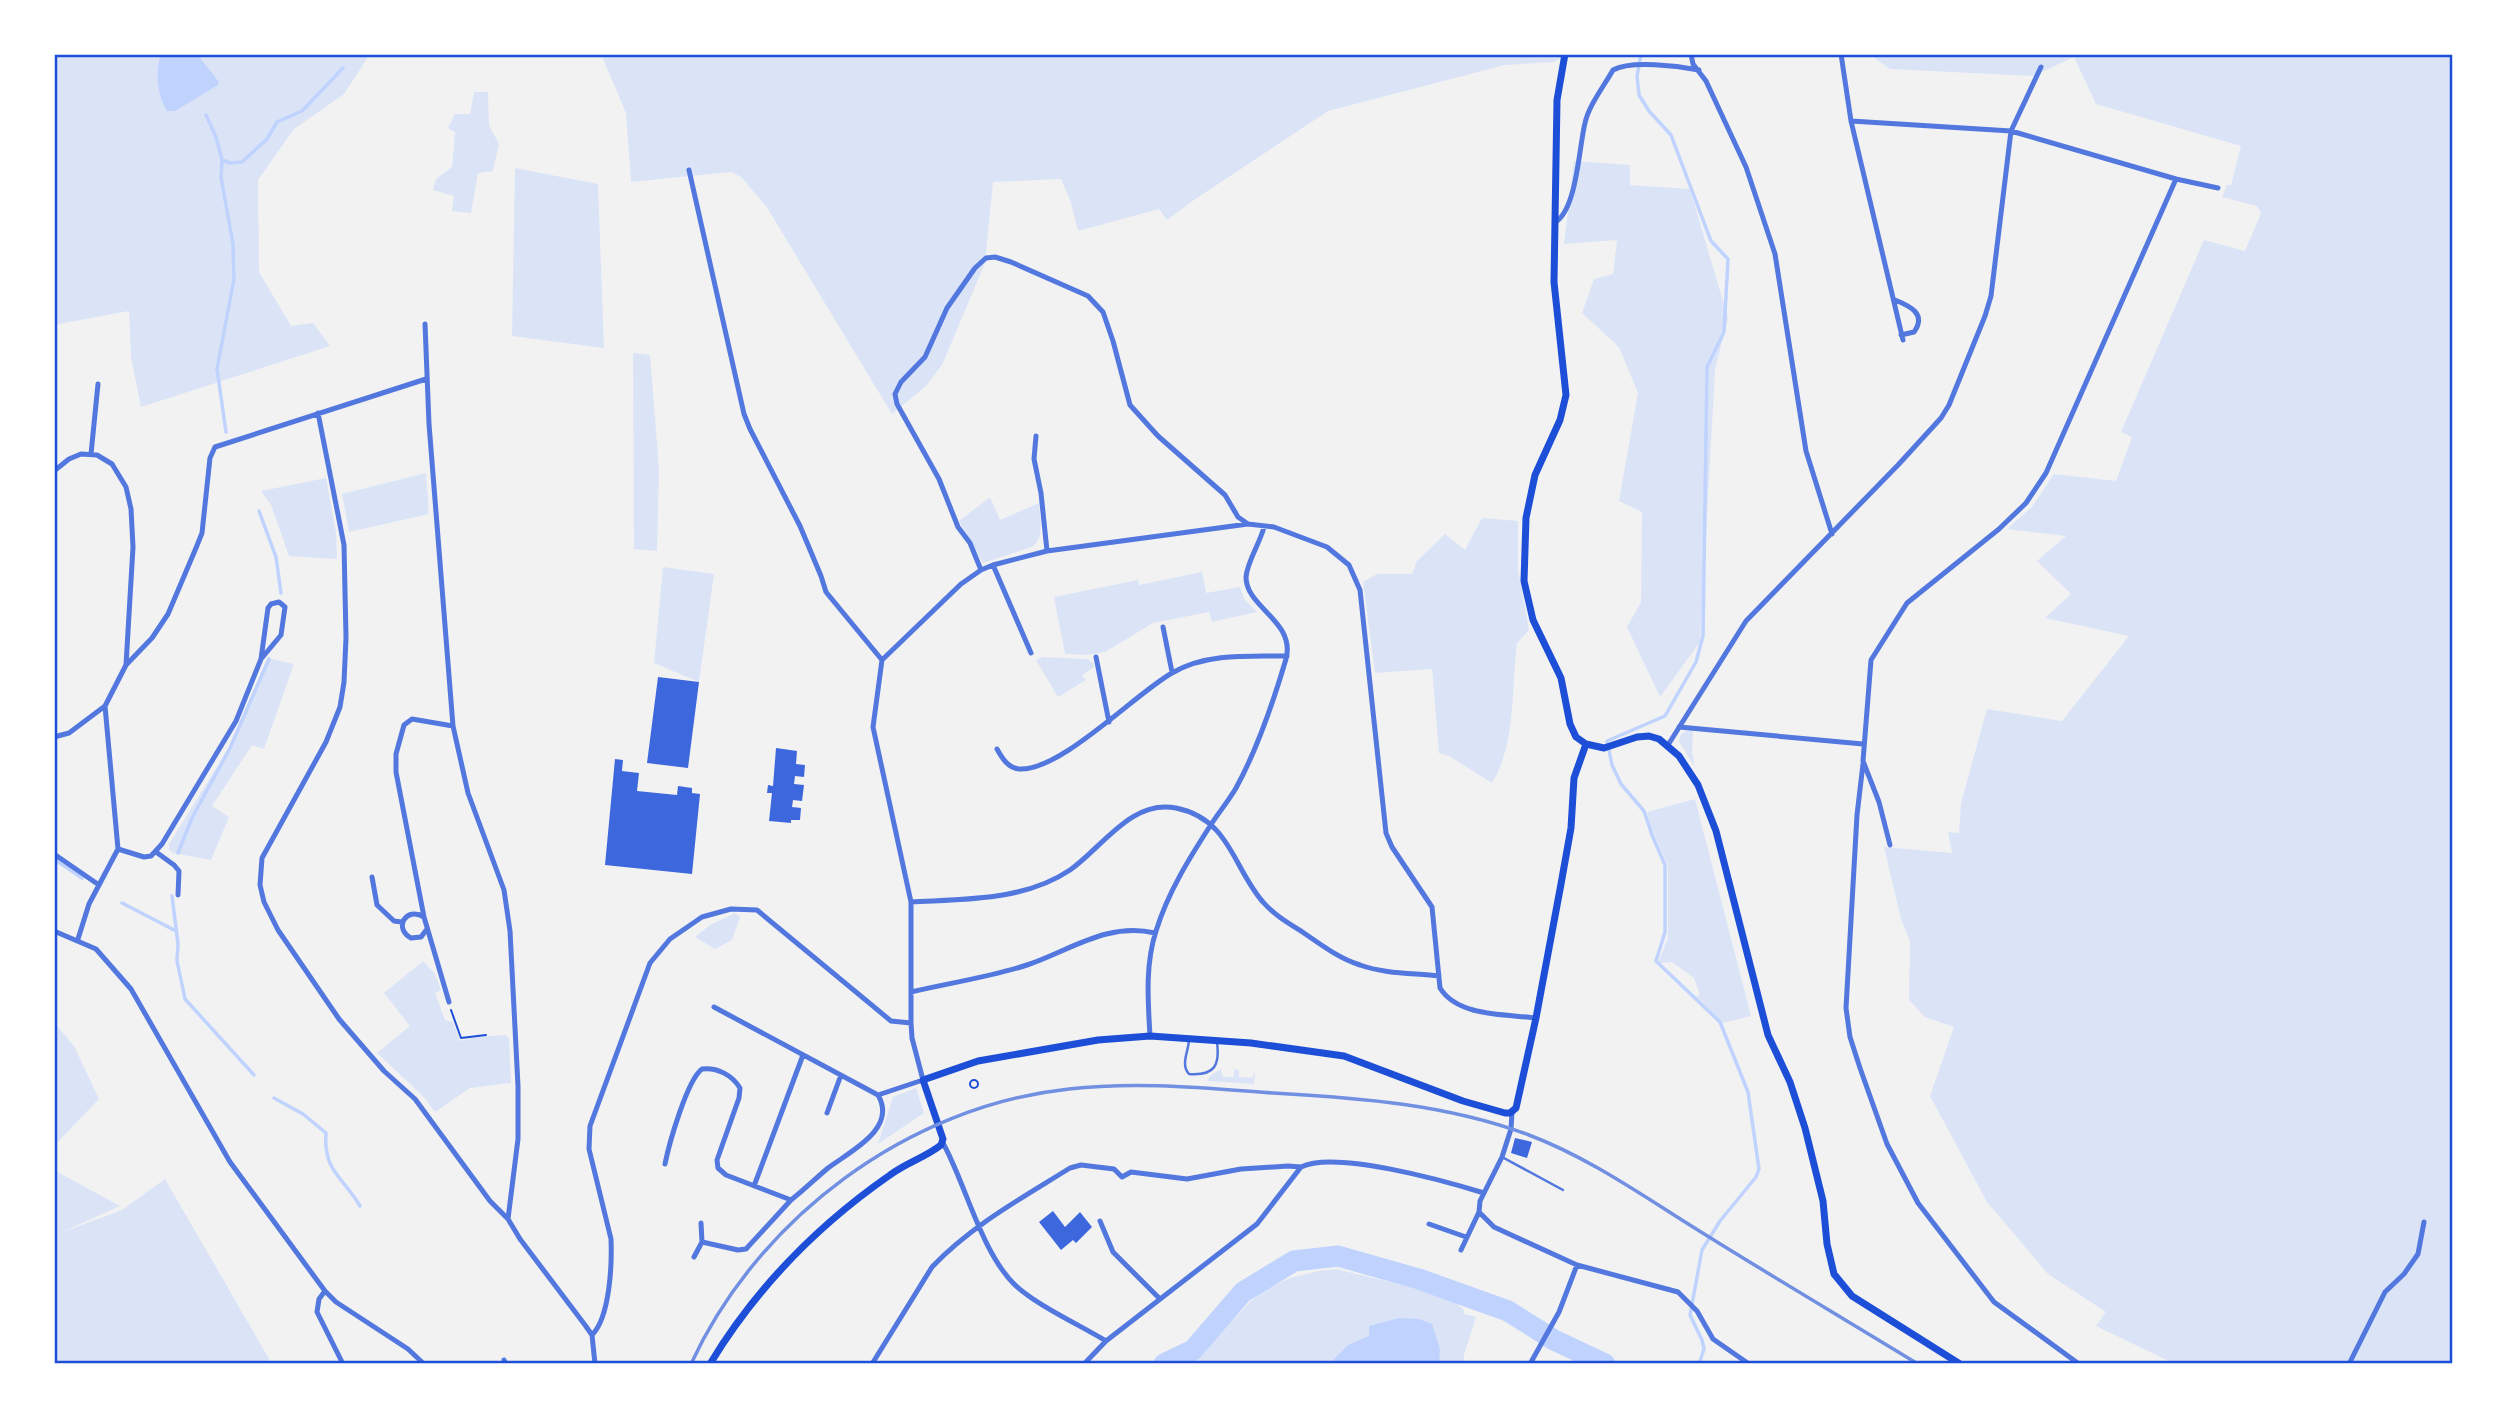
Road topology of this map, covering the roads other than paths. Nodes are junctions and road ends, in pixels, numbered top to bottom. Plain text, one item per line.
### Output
1 (1565, 54) edge
2 (1691, 54) edge
3 (1840, 54) edge
4 (2041, 67) dead end
5 (1699, 71) junction
6 (1850, 121) junction
7 (2011, 131) junction
8 (689, 170) dead end
9 (2176, 179) junction
10 (2218, 188) dead end
11 (1557, 221) junction
12 (1895, 300) junction
13 (425, 324) dead end
14 (426, 379) junction
15 (97, 384) dead end
16 (318, 413) junction
17 (1036, 436) dead end
18 (91, 454) junction
19 (54, 471) edge
20 (1248, 524) junction
21 (1264, 527) junction
22 (1832, 534) junction
23 (1047, 551) junction
24 (993, 565) junction
25 (981, 570) junction
26 (1163, 627) dead end
27 (1031, 653) dead end
28 (1287, 656) junction
29 (1096, 657) dead end
30 (261, 659) junction
31 (882, 660) junction
32 (126, 665) junction
33 (1172, 672) junction
34 (105, 706) junction
35 (1110, 722) junction
36 (453, 726) junction
37 (1679, 727) junction
38 (54, 737) edge
39 (1586, 744) junction
40 (1863, 744) junction
41 (1668, 745) junction
42 (997, 749) dead end
43 (1863, 761) junction
44 (1211, 824) junction
45 (1890, 845) dead end
46 (118, 849) junction
47 (156, 852) junction
48 (54, 854) edge
49 (372, 877) dead end
50 (99, 885) junction
51 (178, 895) dead end
52 (911, 902) junction
53 (424, 917) junction
54 (402, 922) junction
55 (427, 929) junction
56 (54, 930) edge
57 (1155, 933) junction
58 (78, 939) junction
59 (1439, 976) junction
60 (911, 992) junction
61 (449, 1002) road end
62 (715, 1007) dead end
63 (1536, 1018) junction
64 (911, 1023) junction
65 (1150, 1036) junction
66 (1189, 1039) junction
67 (1217, 1041) junction
68 (803, 1055) junction
69 (841, 1075) junction
70 (923, 1080) junction
71 (878, 1095) junction
72 (1512, 1112) junction
73 (827, 1114) dead end
74 (943, 1143) junction
75 (1502, 1157) junction
76 (665, 1164) dead end
77 (1301, 1167) junction
78 (754, 1186) junction
79 (1563, 1189) dead end
80 (1484, 1193) junction
81 (791, 1200) junction
82 (1479, 1212) junction
83 (508, 1219) junction
84 (1100, 1221) dead end
85 (701, 1223) dead end
86 (2424, 1223) dead end
87 (1429, 1224) dead end
88 (978, 1225) junction
89 (1466, 1237) junction
90 (702, 1242) junction
91 (1461, 1250) dead end
92 (694, 1257) dead end
93 (1577, 1265) junction
94 (325, 1291) junction
95 (1159, 1298) junction
96 (593, 1335) junction
97 (1106, 1341) junction
98 (343, 1364) edge
99 (424, 1364) edge
100 (596, 1364) edge
101 (710, 1364) edge
102 (872, 1364) edge
103 (1083, 1364) edge
104 (1530, 1364) edge
105 (1748, 1364) edge
106 (1960, 1364) edge
107 (2079, 1364) edge
108 (2349, 1364) edge

1 - 11 main road
2 - 5 street
3 - 6 street
4 - 7 street
5 - 11 street
5 - 22 street
6 - 7 street
6 - 12 street
7 - 9 street
7 - 22 street
8 - 31 street
9 - 10 street
9 - 40 street
11 - 39 main road
12 - 12 street
13 - 14 street
14 - 16 street
14 - 36 street
15 - 18 street
16 - 32 street
16 - 83 street
17 - 23 street
18 - 19 street
18 - 32 street
20 - 21 street
20 - 23 street
20 - 25 street
21 - 28 street
21 - 59 street
22 - 37 street
23 - 24 street
24 - 25 street
24 - 27 street
25 - 31 street
26 - 33 street
28 - 33 street
28 - 44 street
29 - 35 street
30 - 30 street
30 - 47 street
31 - 52 street
32 - 34 street
33 - 35 street
34 - 38 street
34 - 46 street
35 - 42 street
36 - 53 street
36 - 83 street
37 - 40 street
37 - 41 street
39 - 41 main road
39 - 63 main road
40 - 43 street
41 - 106 main road
43 - 45 street
43 - 107 street
44 - 52 street
44 - 57 street
44 - 59 street
46 - 47 street
46 - 50 street
47 - 51 street
48 - 50 street
49 - 54 street
50 - 58 street
52 - 60 street
53 - 54 street
53 - 55 street
54 - 55 street
55 - 61 street
56 - 58 street
57 - 60 street
57 - 65 street
58 - 94 street
59 - 63 street
60 - 64 street
62 - 68 street
63 - 72 main road
64 - 70 street
64 - 96 street
65 - 66 main road
65 - 70 main road
66 - 67 main road
66 - 67 lane
67 - 72 main road
68 - 69 street
68 - 78 street
69 - 71 street
69 - 73 street
70 - 71 street
70 - 74 main road
71 - 81 street
72 - 75 street
74 - 88 street
74 - 101 main road
75 - 79 lane
75 - 80 street
76 - 78 street
77 - 80 street
77 - 88 street
77 - 95 street
78 - 81 street
80 - 82 street
81 - 90 street
82 - 89 street
82 - 93 street
83 - 96 street
84 - 95 street
85 - 90 street
86 - 108 street
87 - 89 street
88 - 97 street
88 - 102 street
89 - 91 street
90 - 92 street
93 - 104 street
93 - 105 street
94 - 98 street
94 - 99 street
95 - 97 street
96 - 100 street
97 - 103 street

